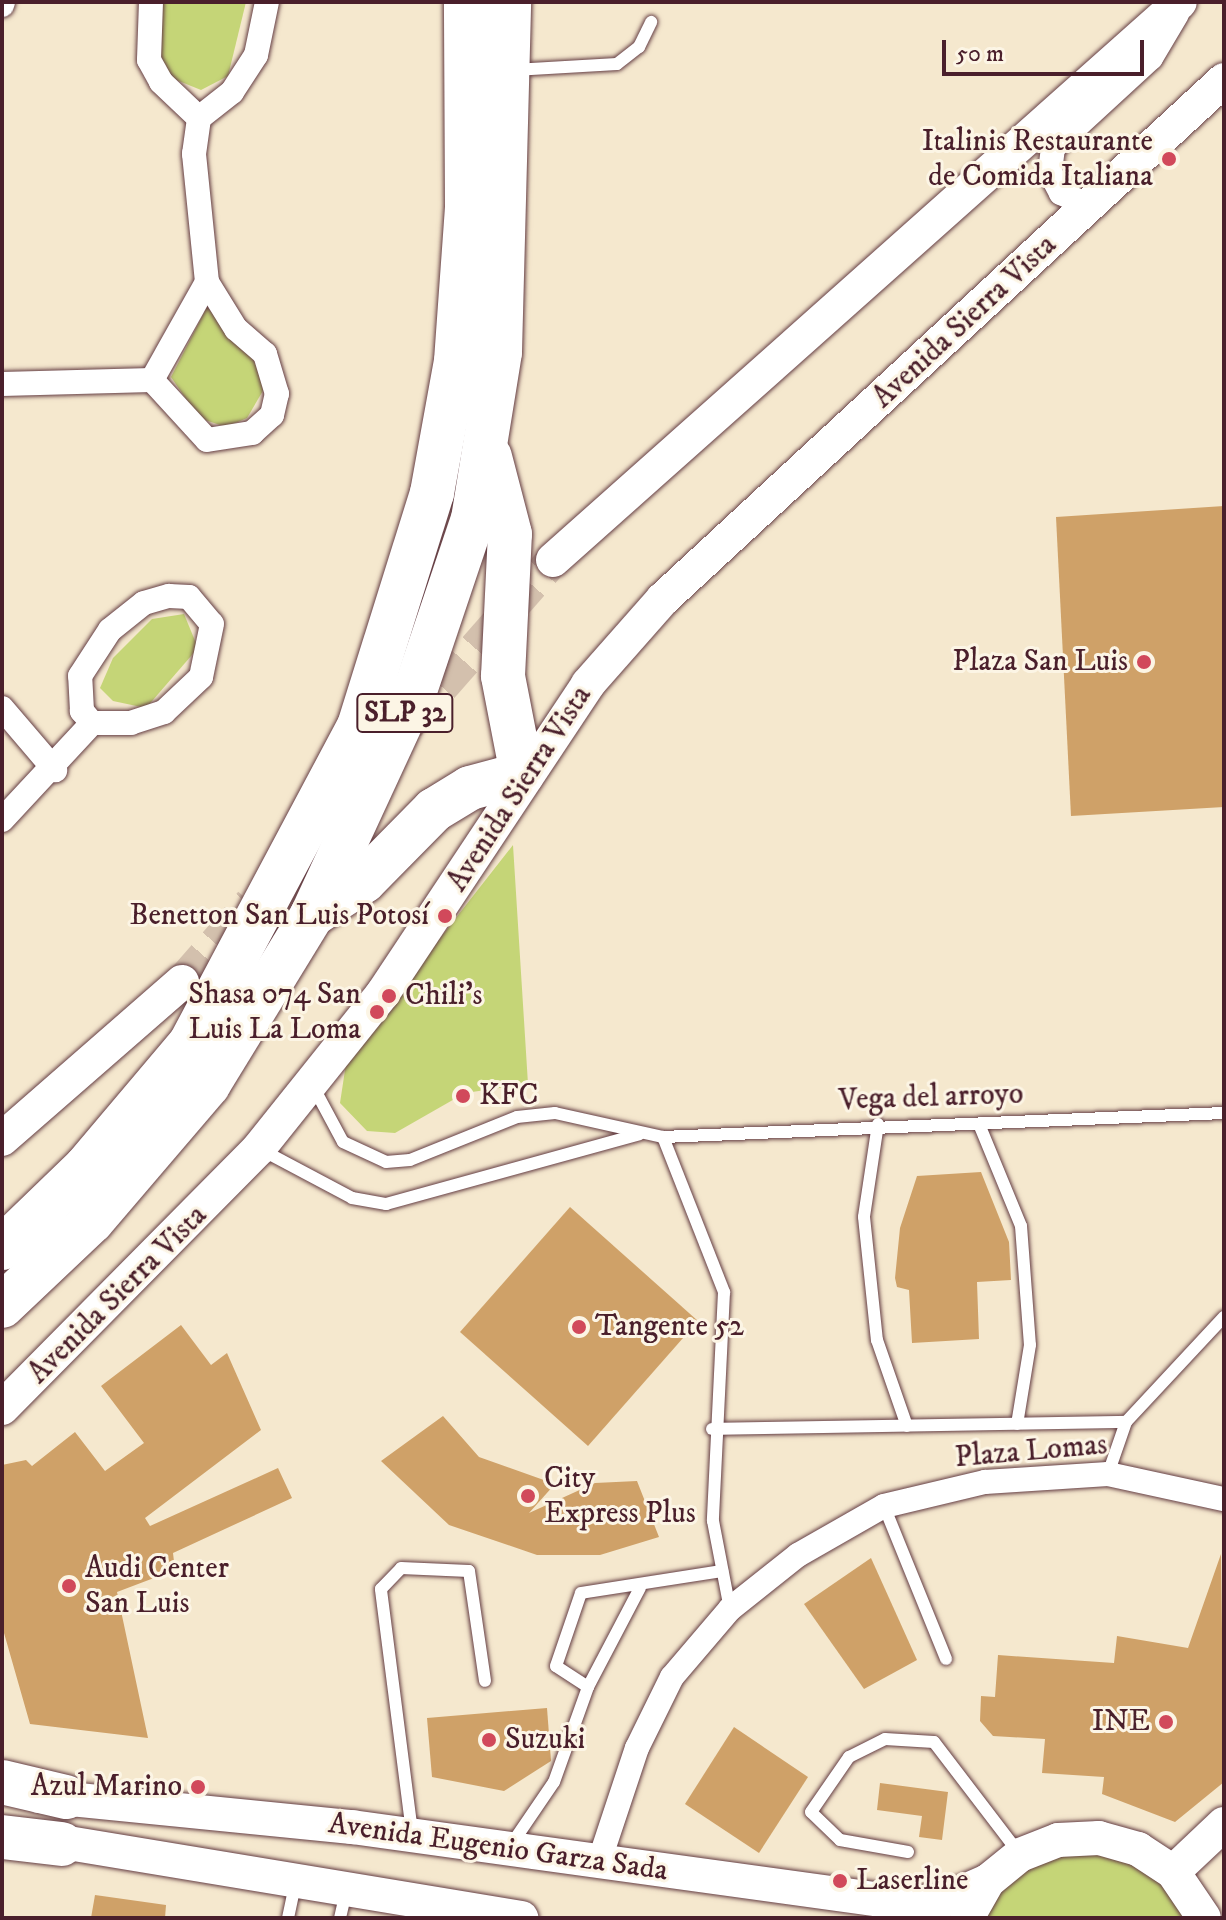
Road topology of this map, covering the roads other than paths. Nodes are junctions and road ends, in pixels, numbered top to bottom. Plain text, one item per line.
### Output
1 (151, 2) edge
2 (267, 2) edge
3 (451, 2) edge
4 (466, 2) edge
5 (509, 2) edge
6 (1182, 2) edge
7 (651, 22) dead end
8 (507, 71) junction
9 (1224, 80) edge
10 (465, 100) junction
11 (199, 118) junction
12 (1090, 206) junction
13 (207, 282) junction
14 (152, 380) junction
15 (2, 384) edge
16 (486, 439) junction
17 (553, 560) tunnel mouth
18 (2, 708) edge
19 (92, 723) junction
20 (55, 770) junction
21 (522, 774) junction
22 (2, 820) edge
23 (312, 915) junction
24 (182, 982) tunnel mouth
25 (311, 1082) junction
26 (1224, 1113) edge
27 (878, 1124) junction
28 (979, 1124) junction
29 (640, 1134) junction
30 (663, 1137) junction
31 (2, 1139) edge
32 (259, 1148) junction
33 (2, 1248) edge
34 (2, 1306) edge
35 (1224, 1317) edge
36 (2, 1408) edge
37 (1126, 1422) junction
38 (1017, 1424) junction
39 (907, 1426) junction
40 (712, 1429) junction
41 (1108, 1474) junction
42 (1224, 1499) edge
43 (884, 1506) junction
44 (722, 1571) junction
45 (640, 1588) junction
46 (730, 1609) junction
47 (946, 1659) dead end
48 (485, 1681) dead end
49 (588, 1687) junction
50 (2, 1782) edge
51 (2, 1794) edge
52 (66, 1797) junction
53 (1224, 1824) edge
54 (2, 1830) edge
55 (412, 1835) junction
56 (2, 1837) edge
57 (62, 1844) junction
58 (508, 1849) junction
59 (908, 1852) dead end
60 (1020, 1855) junction
61 (599, 1862) junction
62 (1173, 1872) junction
63 (295, 1881) junction
64 (988, 1881) junction
65 (343, 1904) edge
66 (1211, 1910) edge
67 (288, 1918) edge
68 (521, 1918) edge
69 (967, 1918) edge

1 - 11 street
2 - 11 street
3 - 10 street
4 - 10 highway, SLP 32
5 - 8 highway, SLP 32
6 - 12 street
6 - 17 street
7 - 8 lane
8 - 16 highway, SLP 32
9 - 12 street, Avenida Sierra Vista
10 - 33 highway, SLP 32
11 - 13 street
12 - 21 street, Avenida Sierra Vista
13 - 14 street
13 - 14 street
14 - 15 street
16 - 21 highway
16 - 23 highway, SLP 32
18 - 20 street
19 - 19 street
19 - 20 street
20 - 22 street
21 - 23 highway
21 - 25 street, Avenida Sierra Vista
23 - 34 highway, SLP 32
24 - 31 street
25 - 29 lane, Vega del arroyo
25 - 32 street, Avenida Sierra Vista
26 - 28 lane, Vega del arroyo
27 - 28 lane, Vega del arroyo
27 - 30 lane, Vega del arroyo
27 - 39 lane
28 - 38 lane
29 - 30 lane, Vega del arroyo
29 - 32 lane, Vega del arroyo
30 - 40 lane
32 - 36 street, Avenida Sierra Vista
35 - 37 lane
37 - 38 lane
37 - 41 lane
38 - 39 lane
39 - 40 lane
40 - 44 lane
41 - 42 street, Plaza Lomas
41 - 43 street, Plaza Lomas
43 - 46 street, Plaza Lomas
43 - 47 lane
44 - 45 lane
44 - 46 lane
45 - 49 lane
45 - 49 lane
46 - 61 street, Plaza Lomas
48 - 55 lane
49 - 58 lane
50 - 52 highway
51 - 52 street, Avenida Eugenio Garza Sada
52 - 55 street, Avenida Eugenio Garza Sada
53 - 62 street
54 - 57 street, Avenida Eugenio Garza Sada
55 - 58 street, Avenida Eugenio Garza Sada
56 - 57 highway
57 - 63 street, Avenida Eugenio Garza Sada
58 - 61 street, Avenida Eugenio Garza Sada
59 - 60 lane
60 - 62 street
60 - 64 street
61 - 64 street, Avenida Eugenio Garza Sada
62 - 66 street
63 - 65 street, Avenida Eugenio Garza Sada
63 - 67 lane
64 - 69 street
65 - 68 street, Avenida Eugenio Garza Sada

